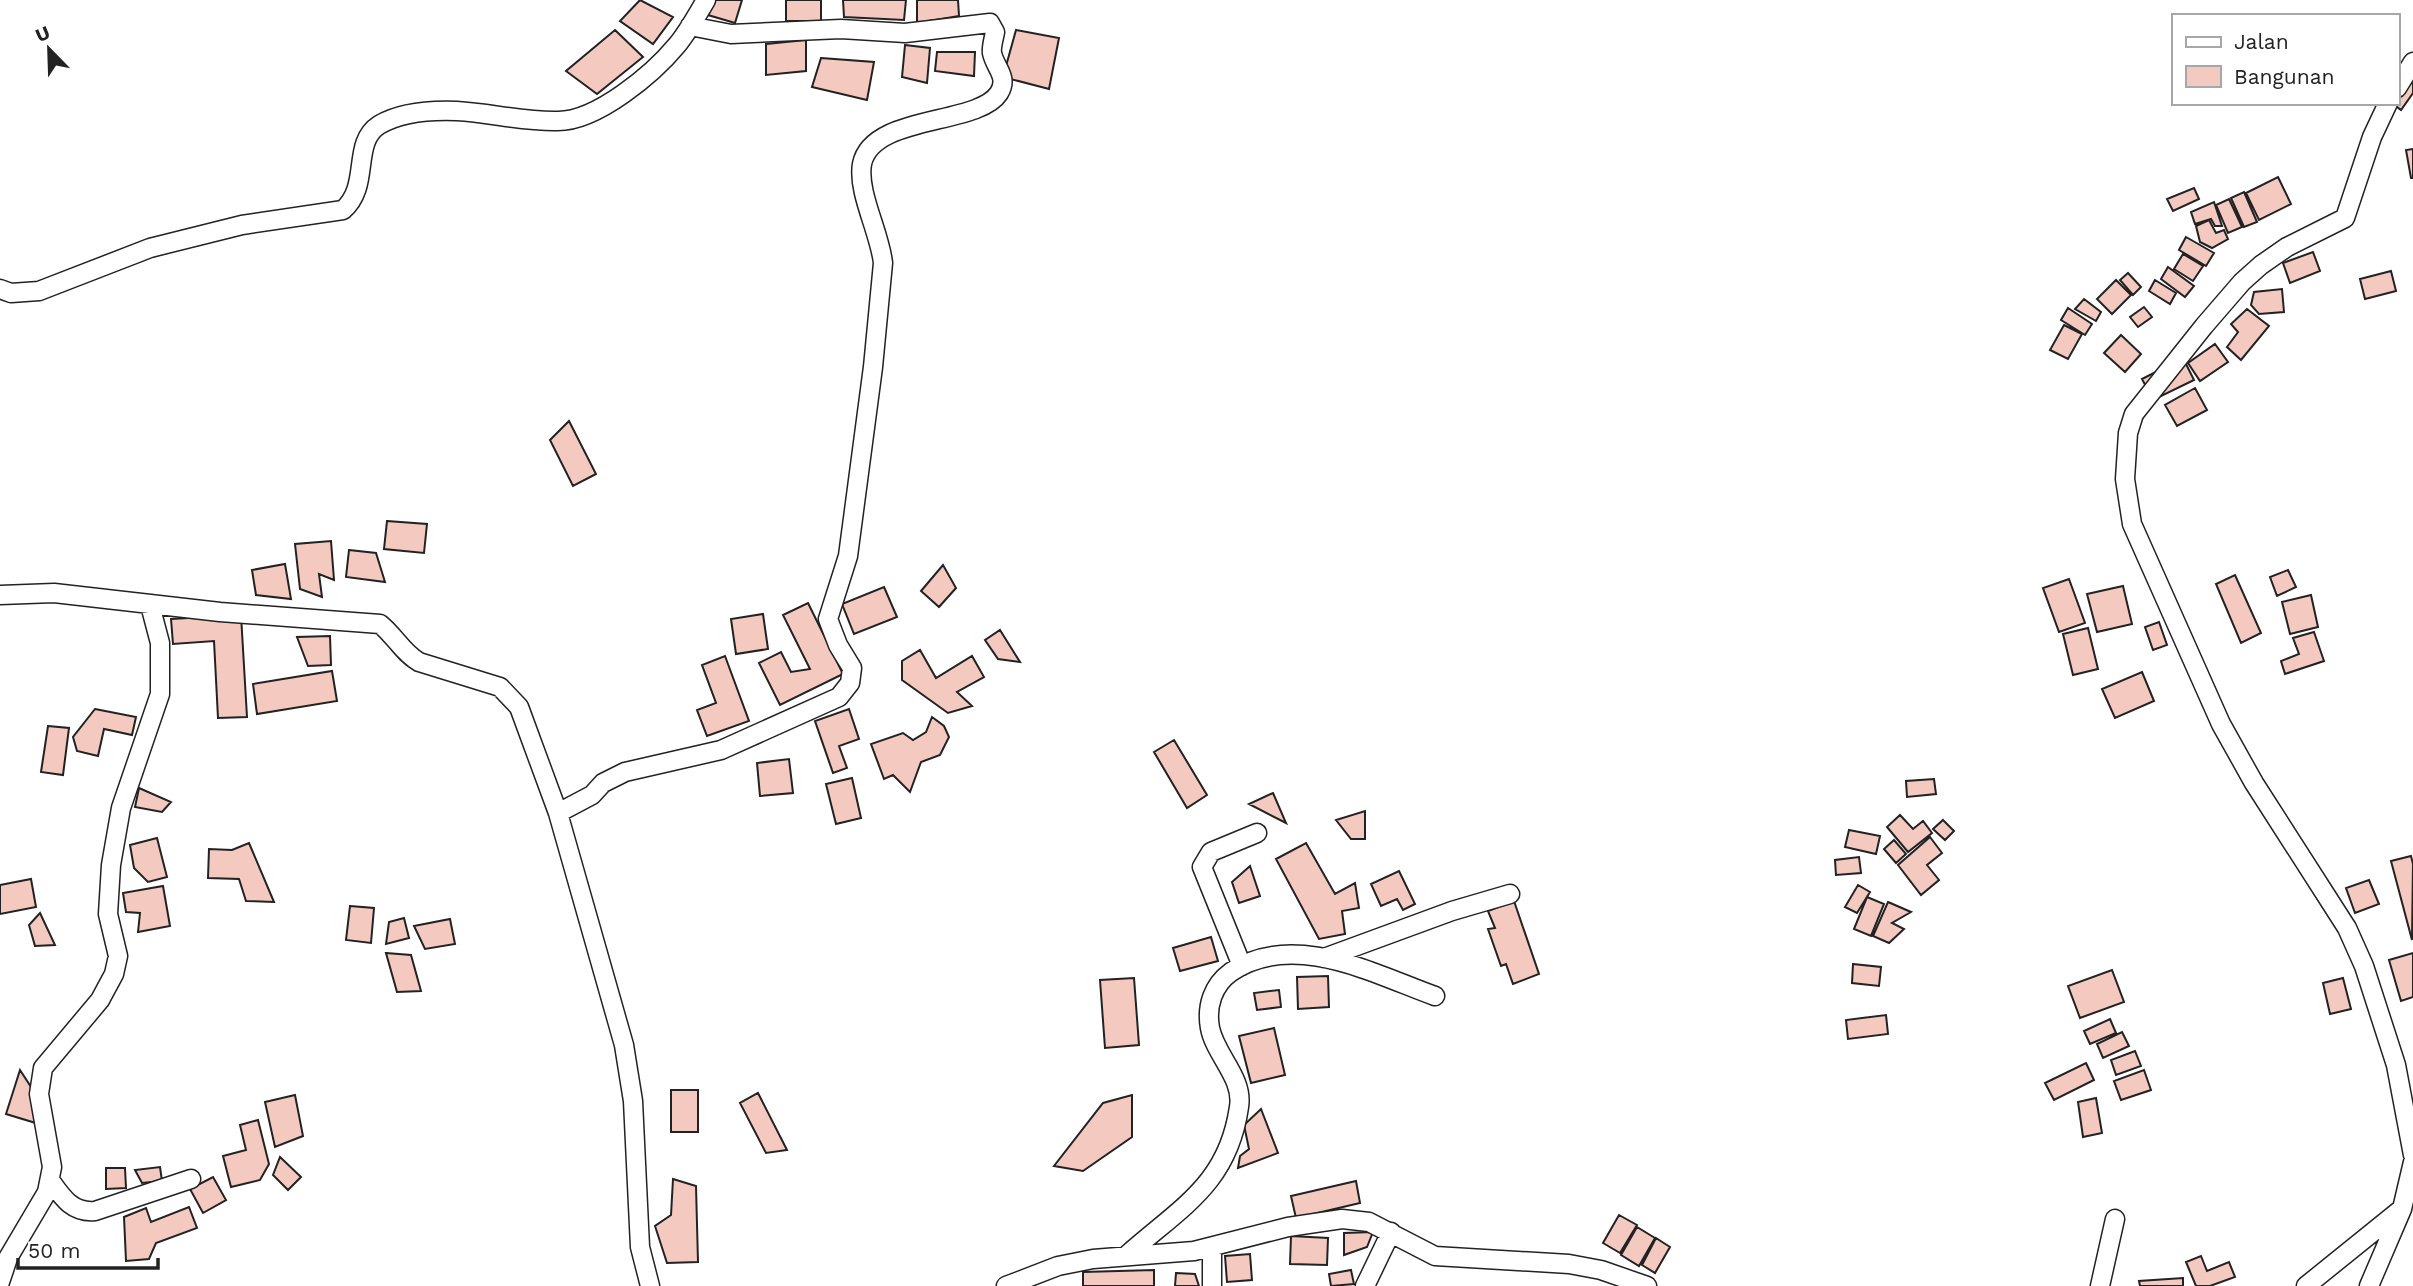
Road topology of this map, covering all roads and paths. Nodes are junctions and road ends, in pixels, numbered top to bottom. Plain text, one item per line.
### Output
1 (706, 0) edge
2 (690, 26) junction
3 (2413, 62) edge
4 (2399, 86) edge
5 (2387, 105) edge
6 (0, 289) edge
7 (0, 595) edge
8 (150, 605) junction
9 (558, 813) junction
10 (1257, 833) dead end
11 (1510, 894) dead end
12 (1324, 957) junction
13 (1242, 967) junction
14 (1435, 996) dead end
15 (2413, 1155) edge
16 (2413, 1162) edge
17 (191, 1179) dead end
18 (50, 1180) junction
19 (2402, 1209) junction
20 (2115, 1219) dead end
21 (1391, 1231) junction
22 (1212, 1248) junction
23 (1127, 1255) junction
24 (0, 1282) edge
25 (650, 1286) edge
26 (1006, 1286) edge
27 (1212, 1286) edge
28 (1365, 1286) edge
29 (1647, 1286) edge
30 (2100, 1286) edge
31 (2306, 1286) edge
32 (2369, 1286) edge

1 - 2 street
2 - 6 street
2 - 9 street
3 - 4 street
5 - 15 street
7 - 8 street
8 - 9 street
8 - 18 street
9 - 25 street
10 - 13 street
11 - 12 street
12 - 13 street
12 - 14 street
13 - 23 street
16 - 19 street
17 - 18 street
18 - 24 street
19 - 31 street
19 - 32 street
20 - 30 street
21 - 22 street
21 - 28 street
21 - 29 street
22 - 23 street
22 - 27 street
23 - 26 street

